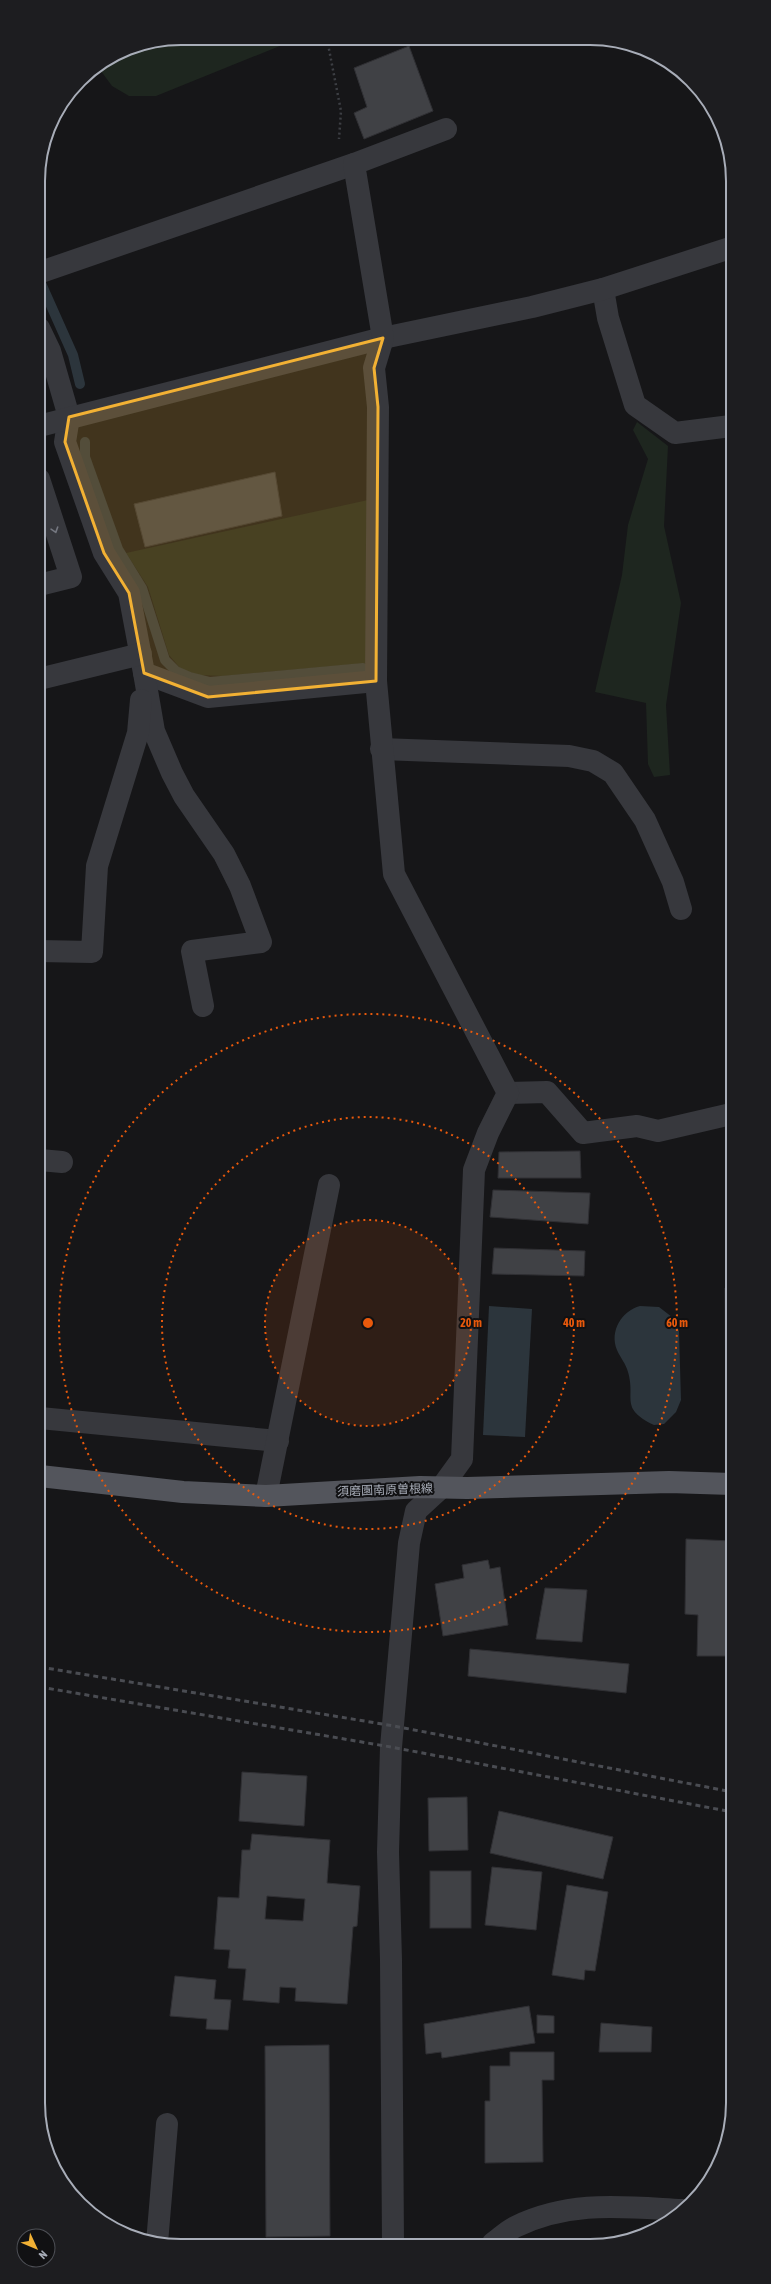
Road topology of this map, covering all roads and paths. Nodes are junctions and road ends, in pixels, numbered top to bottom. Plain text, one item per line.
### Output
1 (327, 45) edge
2 (446, 128) dead end
3 (354, 164) junction
4 (726, 249) edge
5 (45, 271) edge
6 (603, 289) junction
7 (383, 338) junction
8 (45, 341) edge
9 (69, 417) junction
10 (45, 424) edge
11 (726, 427) edge
12 (45, 497) edge
13 (45, 584) edge
14 (142, 663) junction
15 (45, 678) edge
16 (376, 681) junction
17 (381, 749) junction
18 (681, 909) dead end
19 (45, 951) edge
20 (203, 1006) dead end
21 (508, 1093) junction
22 (726, 1115) edge
23 (45, 1160) edge
24 (62, 1162) dead end
25 (329, 1185) dead end
26 (45, 1418) edge
27 (278, 1441) junction
28 (45, 1477) edge
29 (726, 1484) edge
30 (441, 1488) junction
31 (266, 1496) junction
32 (167, 2124) dead end
33 (674, 2210) edge
34 (158, 2236) edge
35 (393, 2239) edge
36 (498, 2239) edge

1 - 3 path
2 - 3 street
3 - 5 street
3 - 7 street
4 - 6 street
6 - 7 street
6 - 11 street
7 - 9 street
7 - 16 street
8 - 9 street
9 - 10 street
9 - 14 street
12 -> 13 street
14 - 15 street
14 - 16 street
14 - 19 street
14 - 20 street
16 - 17 street
17 - 18 street
17 - 21 street
21 - 22 street
21 - 30 street
23 - 24 street
25 - 27 street
26 - 27 street
27 - 31 street
28 - 31 main road, 須磨園南原曽根線
29 - 30 main road, 須磨園南原曽根線
30 - 31 main road, 須磨園南原曽根線
30 - 35 street
32 - 34 street
33 - 36 street

